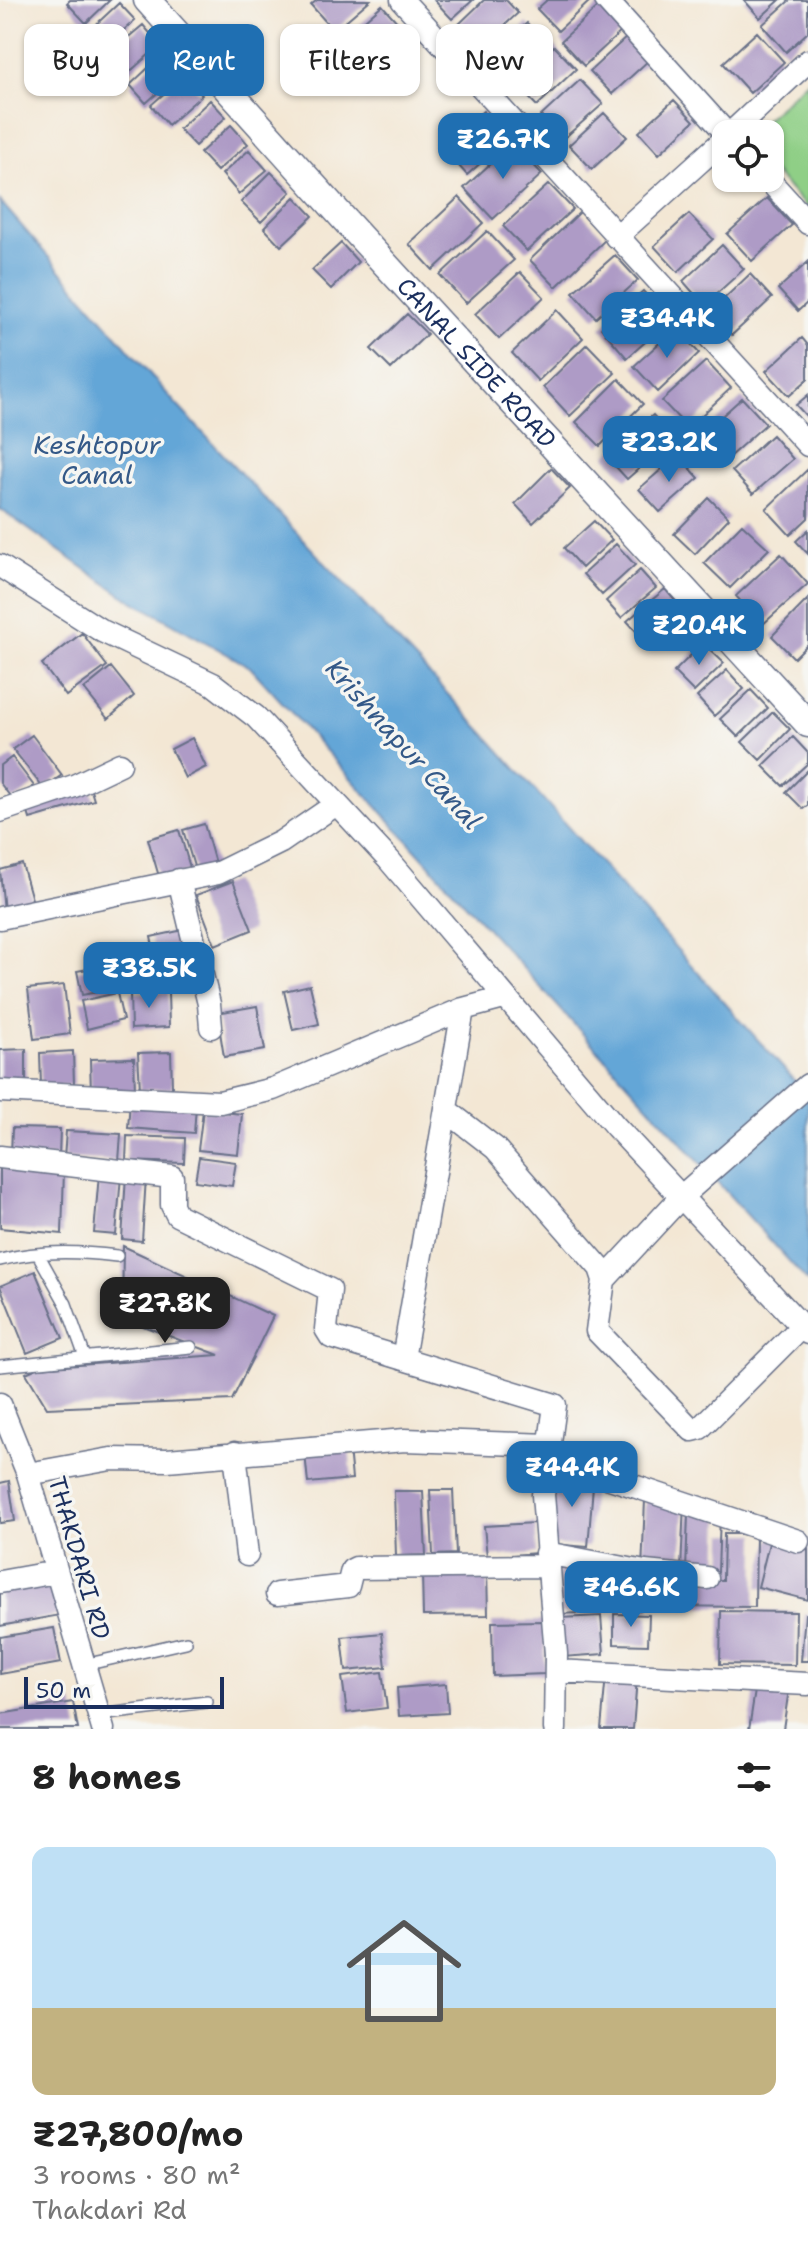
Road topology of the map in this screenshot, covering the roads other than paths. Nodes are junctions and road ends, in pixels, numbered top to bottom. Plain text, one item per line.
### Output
1 (147, 0) edge
2 (402, 0) edge
3 (606, 0) edge
4 (808, 61) edge
5 (714, 120) edge
6 (744, 120) edge
7 (712, 150) edge
8 (780, 192) edge
9 (808, 223) edge
10 (616, 237) junction
11 (808, 445) edge
12 (0, 566) edge
13 (808, 724) edge
14 (120, 764) dead end
15 (335, 805) junction
16 (0, 811) edge
17 (179, 880) junction
18 (0, 918) edge
19 (504, 998) junction
20 (463, 1009) junction
21 (211, 1027) dead end
22 (808, 1085) edge
23 (0, 1091) edge
24 (446, 1110) junction
25 (0, 1157) edge
26 (682, 1196) junction
27 (38, 1254) junction
28 (117, 1256) dead end
29 (0, 1260) edge
30 (604, 1280) junction
31 (805, 1329) edge
32 (191, 1347) dead end
33 (85, 1357) junction
34 (403, 1359) junction
35 (0, 1366) edge
36 (0, 1404) edge
37 (549, 1451) junction
38 (235, 1453) junction
39 (28, 1474) junction
40 (798, 1541) dead end
41 (247, 1555) dead end
42 (547, 1559) junction
43 (56, 1572) junction
44 (707, 1578) dead end
45 (0, 1582) edge
46 (277, 1594) dead end
47 (186, 1642) dead end
48 (84, 1665) junction
49 (557, 1671) junction
50 (808, 1684) edge
51 (207, 1702) dead end
52 (101, 1722) edge
53 (555, 1729) edge

1 - 13 street, CANAL SIDE ROAD
2 - 10 street
3 - 5 street
4 - 6 street
7 - 10 street
8 - 9 street
10 - 11 street
12 - 15 street
14 - 16 street
15 - 17 street
15 - 19 street
17 - 18 street
17 - 21 street
19 - 20 street
19 - 26 street
20 - 23 street
20 - 24 street
22 - 26 street
24 - 30 street
24 - 34 street
25 - 34 street
26 - 30 street
26 - 31 street
27 - 28 lane
27 - 29 lane
27 - 33 lane
30 - 31 street
32 - 33 lane
33 - 35 lane
34 - 37 street
36 - 39 street, THAKDARI RD
37 - 38 street
37 - 40 street
37 - 42 street
38 - 39 street
38 - 41 street
39 - 43 street, THAKDARI RD
42 - 44 street
42 - 46 street
42 - 49 street
43 - 45 street
43 - 48 street, THAKDARI RD
47 - 48 lane
48 - 52 street, THAKDARI RD
49 - 50 street
49 - 53 street
51 - 52 lane

